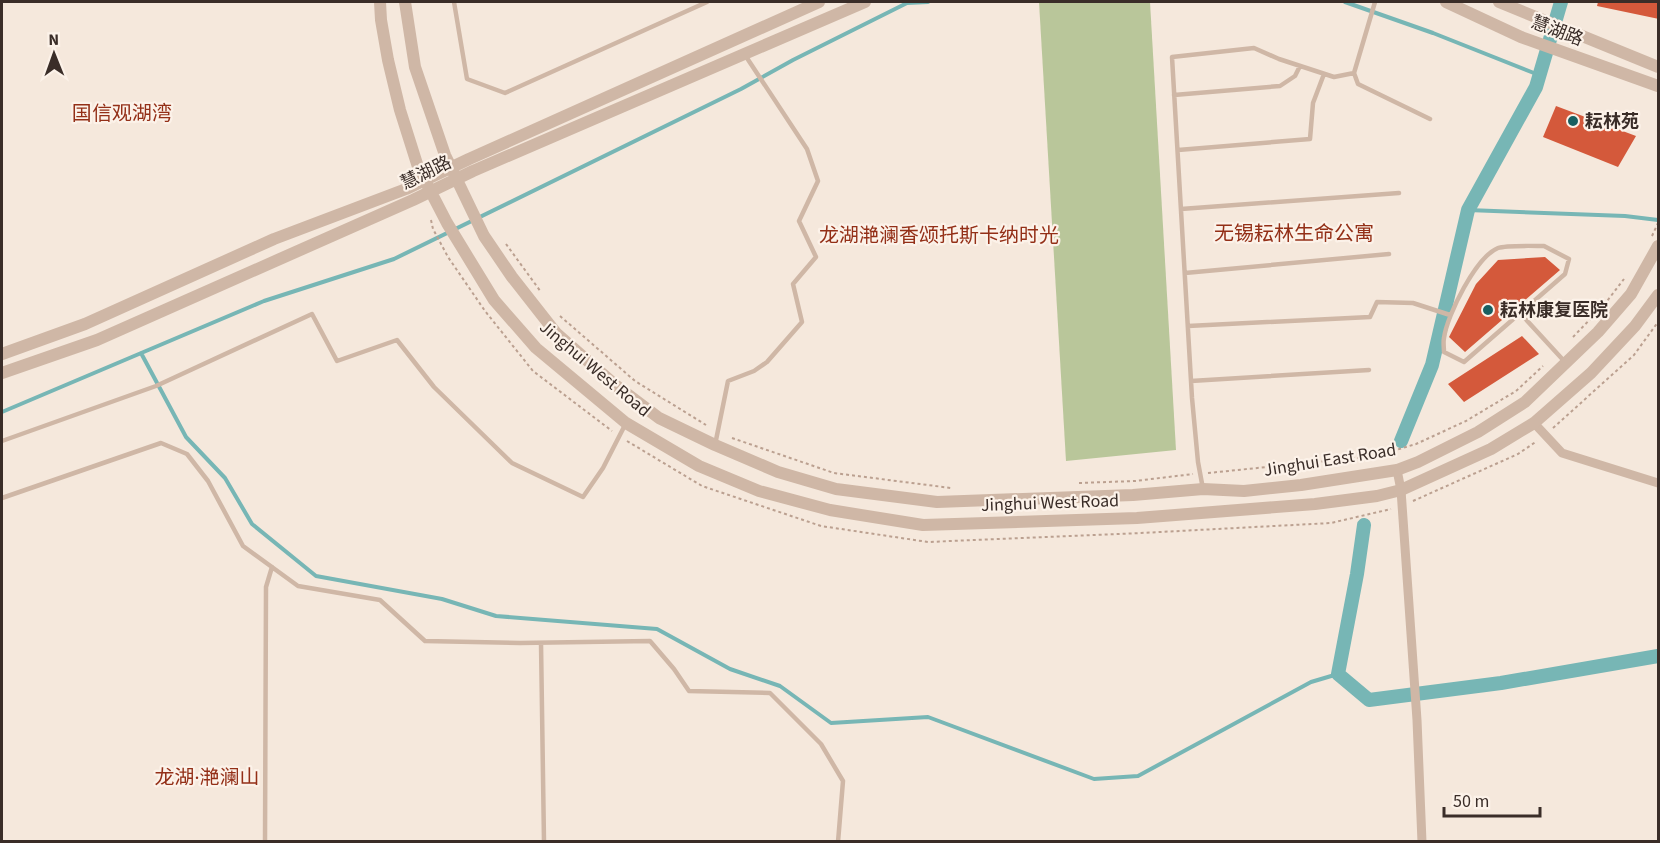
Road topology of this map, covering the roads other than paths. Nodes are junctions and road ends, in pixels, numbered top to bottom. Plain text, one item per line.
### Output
1 (380, 2) edge
2 (405, 2) edge
3 (454, 2) edge
4 (707, 2) edge
5 (819, 2) edge
6 (865, 2) edge
7 (1375, 2) edge
8 (1446, 2) edge
9 (1500, 2) edge
10 (745, 55) junction
11 (1300, 66) junction
12 (1659, 67) edge
13 (1354, 73) junction
14 (1324, 74) junction
15 (1659, 86) edge
16 (1174, 95) junction
17 (1430, 119) dead end
18 (1178, 150) junction
19 (454, 173) junction
20 (424, 180) junction
21 (431, 191) junction
22 (1400, 193) dead end
23 (1181, 209) junction
24 (1659, 246) edge
25 (1389, 254) dead end
26 (1185, 273) junction
27 (1659, 295) edge
28 (1520, 313) junction
29 (1449, 315) junction
30 (1188, 326) junction
31 (2, 354) edge
32 (1561, 358) junction
33 (1369, 370) dead end
34 (2, 373) edge
35 (1191, 381) junction
36 (626, 423) junction
37 (1534, 423) junction
38 (716, 439) junction
39 (2, 441) edge
40 (1397, 470) junction
41 (1659, 483) edge
42 (1203, 489) junction
43 (1401, 490) junction
44 (1132, 495) joint
45 (2, 498) edge
46 (1137, 518) joint
47 (272, 567) junction
48 (541, 643) junction
49 (265, 842) edge
50 (544, 842) edge
51 (838, 842) edge
52 (1422, 842) edge

1 - 20 street, Jinghui West Road
2 - 19 street, Jinghui West Road
3 - 4 lane
5 - 19 street, 慧湖路
6 - 10 street, 慧湖路
7 - 13 lane
8 - 15 street, 慧湖路
9 - 12 street, 慧湖路
10 - 19 street, 慧湖路
10 - 38 lane
11 - 14 lane
11 - 16 lane
11 - 16 lane
13 - 14 lane
13 - 17 lane
14 - 18 lane
16 - 18 lane
18 - 23 lane
19 - 20 street, 慧湖路
19 - 21 street, 慧湖路
19 - 38 street, Jinghui West Road
20 - 21 street, Jinghui West Road
20 - 31 street, 慧湖路
21 - 34 street, 慧湖路
21 - 36 street, Jinghui West Road
22 - 23 lane
23 - 26 lane
24 - 32 street, Jinghui East Road
25 - 26 lane
26 - 30 lane
27 - 37 street, Jinghui East Road
28 - 29 lane
28 - 29 lane
28 - 32 lane
29 - 30 lane
30 - 35 lane
32 - 40 street, Jinghui East Road
33 - 35 lane
35 - 42 lane
36 - 39 lane
36 - 46 street, Jinghui West Road
37 - 41 street
37 - 43 street, Jinghui East Road
38 - 44 street, Jinghui West Road
40 - 42 street, Jinghui East Road
40 - 43 street
42 - 44 street, Jinghui East Road
43 - 46 street, Jinghui East Road
43 - 52 street
45 - 47 lane
47 - 48 lane
47 - 49 lane
48 - 50 lane
48 - 51 lane

